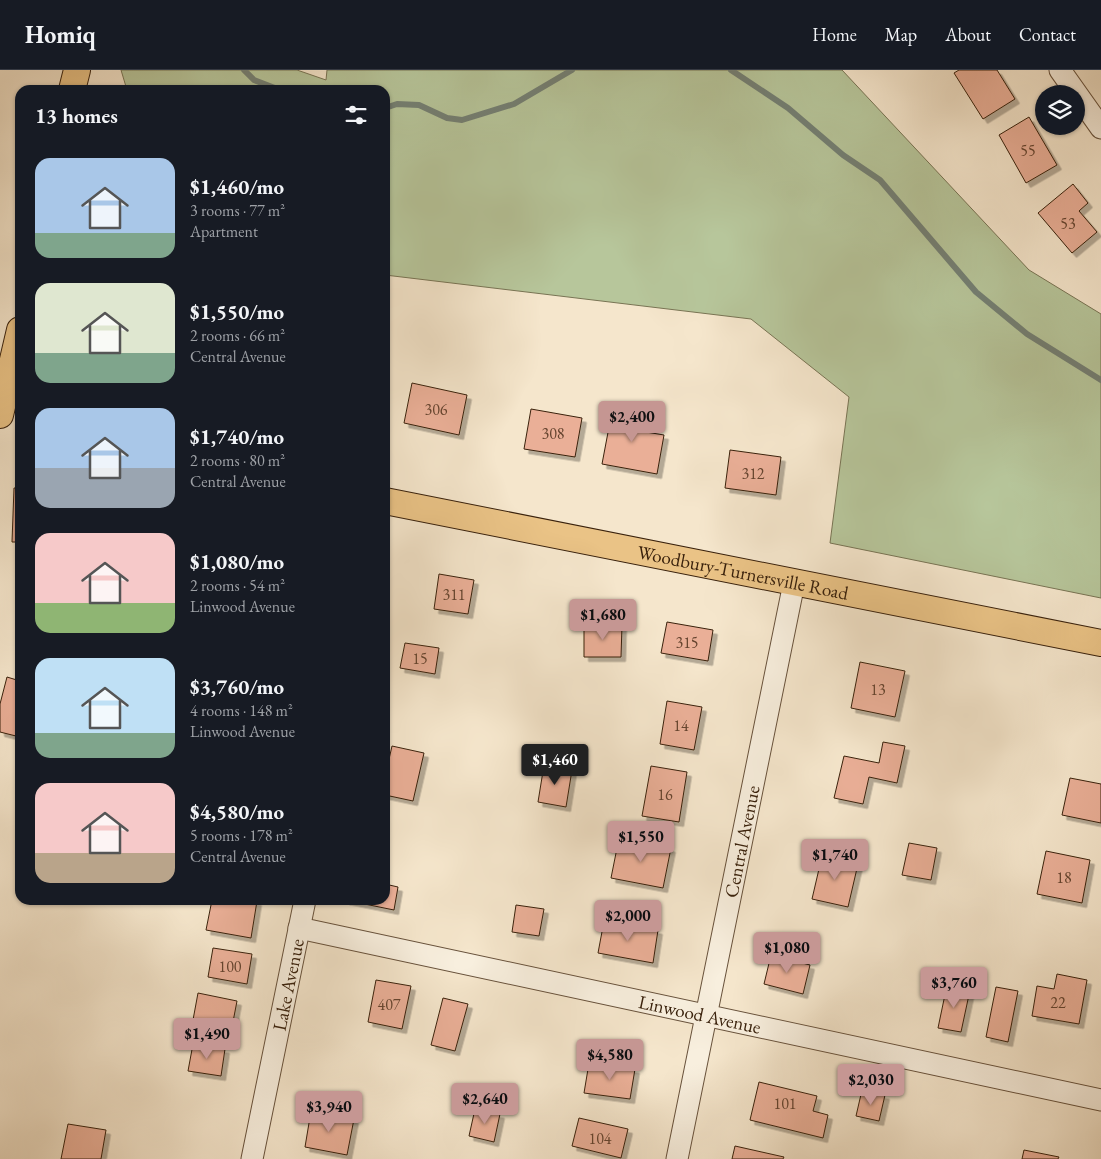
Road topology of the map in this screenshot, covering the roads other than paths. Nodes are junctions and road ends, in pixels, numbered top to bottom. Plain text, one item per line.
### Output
1 (77, 70) edge
2 (1060, 70) edge
3 (73, 85) edge
4 (1101, 128) edge
5 (15, 351) edge
6 (0, 415) edge
7 (0, 422) edge
8 (15, 425) edge
9 (390, 503) edge
10 (794, 583) junction
11 (1101, 643) edge
12 (304, 905) edge
13 (299, 928) junction
14 (706, 1014) junction
15 (1101, 1100) edge
16 (252, 1159) edge
17 (677, 1159) edge

1 - 3 main road
2 - 4 street
5 - 6 main road
7 - 8 main road
9 - 10 main road, Woodbury-Turnersville Road
10 - 11 main road, Woodbury-Turnersville Road
10 - 14 street, Central Avenue
12 - 13 street, Lake Avenue
13 - 14 street, Linwood Avenue
13 - 16 street, Lake Avenue
14 - 15 street, Linwood Avenue
14 - 17 street, Central Avenue

